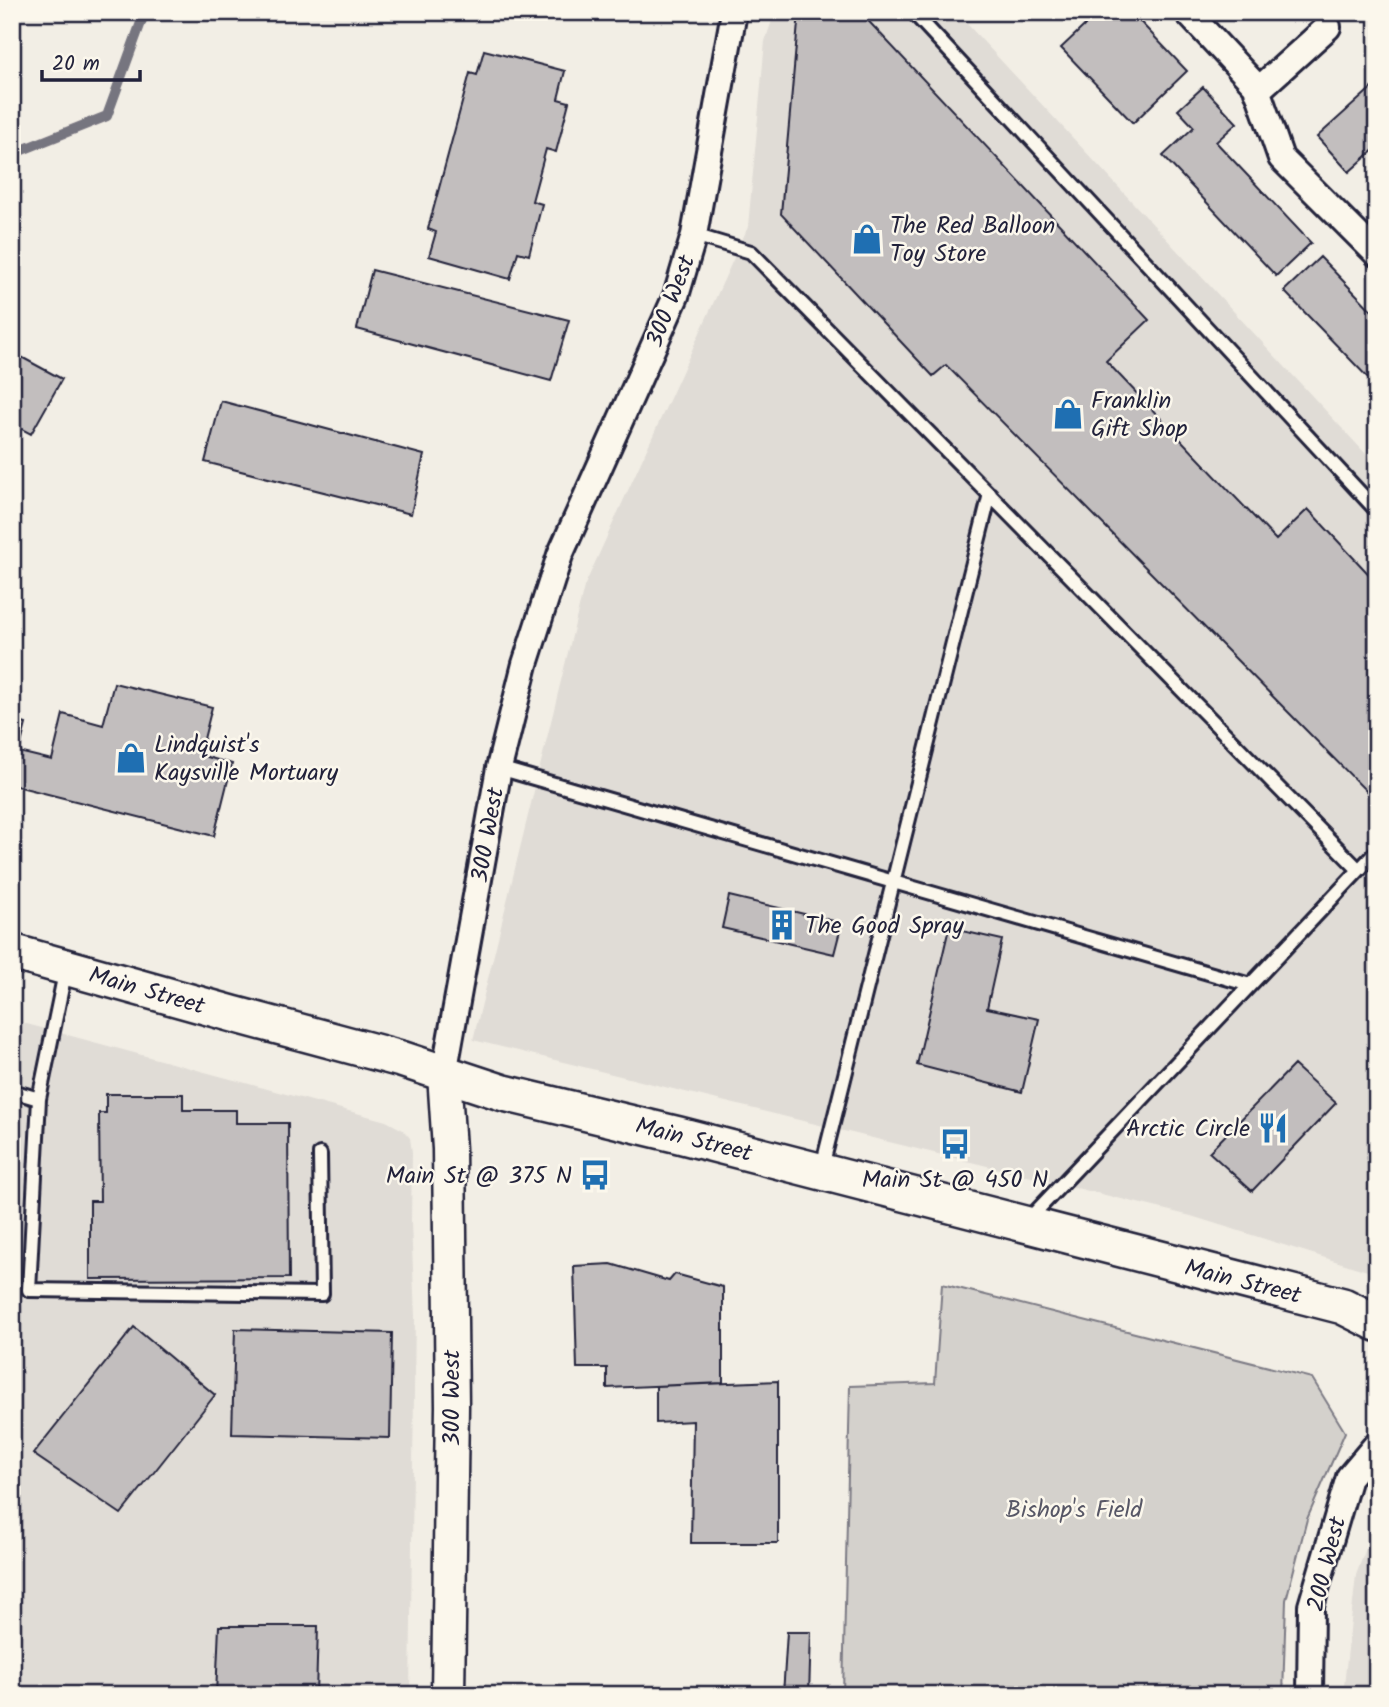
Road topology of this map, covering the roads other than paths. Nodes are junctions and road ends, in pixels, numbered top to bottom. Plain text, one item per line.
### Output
1 (734, 12) edge
2 (913, 12) edge
3 (1187, 12) edge
4 (1328, 27) dead end
5 (1257, 91) junction
6 (694, 235) junction
7 (1377, 254) edge
8 (990, 494) junction
9 (1377, 511) edge
10 (499, 768) junction
11 (1377, 851) edge
12 (1359, 870) junction
13 (893, 882) junction
14 (12, 952) edge
15 (66, 967) junction
16 (1250, 985) junction
17 (444, 1074) junction
18 (12, 1091) edge
19 (39, 1098) junction
20 (320, 1154) dead end
21 (821, 1171) junction
22 (1025, 1224) junction
23 (1377, 1323) edge
24 (1377, 1444) edge
25 (448, 1695) edge
26 (1310, 1695) edge

1 - 6 street, 300 West
2 - 9 lane
3 - 5 street
4 - 5 street
5 - 7 street
6 - 8 lane
6 - 10 street, 300 West
8 - 12 lane
8 - 13 lane
10 - 13 lane
10 - 17 street, 300 West
11 - 12 lane
12 - 16 lane
13 - 16 lane
13 - 21 lane
14 - 15 main road, Main Street
15 - 17 main road, Main Street
15 - 19 lane
16 - 22 lane
17 - 21 main road, Main Street
17 - 25 street, 300 West
18 - 19 lane
19 - 20 lane
21 - 22 main road, Main Street
22 - 23 main road, Main Street
24 - 26 street, 200 West

